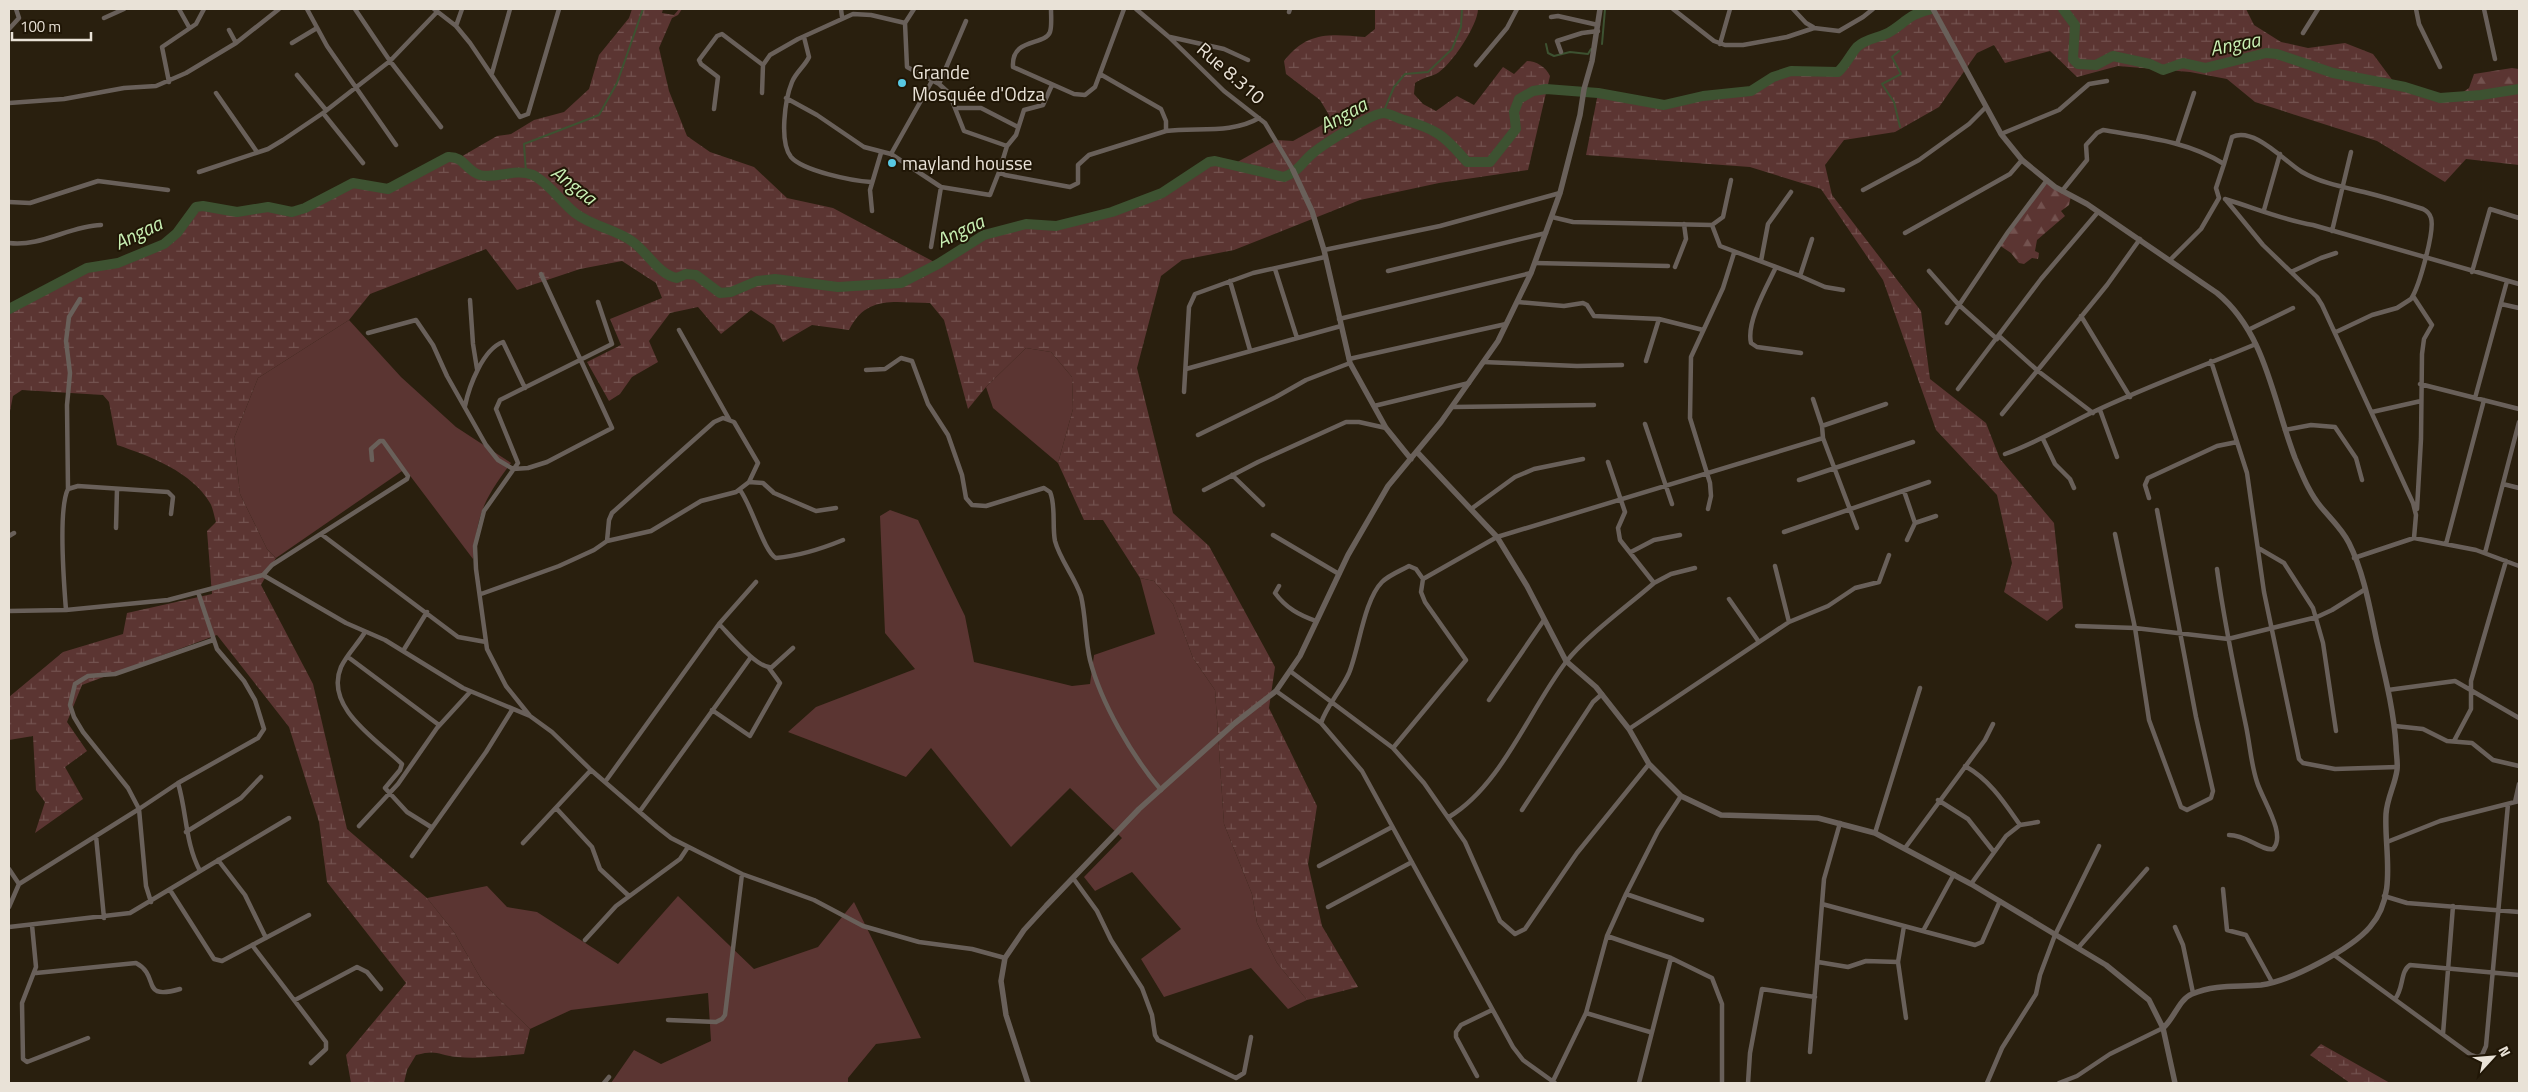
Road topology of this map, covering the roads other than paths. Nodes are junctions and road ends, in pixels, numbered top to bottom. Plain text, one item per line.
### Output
1 (16, 9) edge
2 (124, 9) edge
3 (178, 9) edge
4 (204, 9) edge
5 (278, 9) edge
6 (307, 9) edge
7 (355, 9) edge
8 (462, 9) edge
9 (510, 9) edge
10 (559, 9) edge
11 (842, 9) edge
12 (914, 9) edge
13 (1052, 9) edge
14 (1124, 9) edge
15 (1136, 9) edge
16 (1517, 9) edge
17 (1600, 9) edge
18 (1673, 9) edge
19 (1730, 9) edge
20 (1793, 9) edge
21 (1873, 9) edge
22 (2318, 9) edge
23 (2416, 9) edge
24 (2484, 9) edge
25 (436, 10) edge
26 (1934, 10) edge
27 (842, 17) junction
28 (1551, 17) dead end
29 (104, 18) dead end
30 (966, 21) dead end
31 (905, 23) junction
32 (456, 26) junction
33 (189, 27) junction
34 (316, 28) junction
35 (1598, 28) junction
36 (1814, 28) junction
37 (9, 29) edge
38 (229, 30) dead end
39 (2303, 33) dead end
40 (804, 37) junction
41 (1169, 37) junction
42 (236, 43) junction
43 (292, 44) dead end
44 (1720, 44) junction
45 (1561, 52) dead end
46 (2496, 59) dead end
47 (1248, 60) dead end
48 (390, 61) junction
49 (763, 65) junction
50 (1476, 65) dead end
51 (2440, 67) dead end
52 (492, 73) junction
53 (1100, 74) junction
54 (297, 75) dead end
55 (932, 81) junction
56 (2106, 81) dead end
57 (169, 82) junction
58 (939, 84) junction
59 (1052, 85) junction
60 (356, 87) junction
61 (216, 93) dead end
62 (762, 93) dead end
63 (2194, 93) dead end
64 (786, 98) junction
65 (9, 103) edge
66 (1986, 107) junction
67 (956, 108) junction
68 (714, 110) dead end
69 (325, 111) junction
70 (1259, 118) junction
71 (441, 127) dead end
72 (1018, 127) junction
73 (1166, 131) junction
74 (2001, 134) junction
75 (2177, 144) junction
76 (396, 145) dead end
77 (1007, 146) junction
78 (257, 152) junction
79 (2351, 152) dead end
80 (881, 153) junction
81 (891, 154) junction
82 (2280, 154) junction
83 (2022, 160) junction
84 (363, 163) dead end
85 (2224, 164) junction
86 (1293, 170) joint
87 (199, 172) dead end
88 (999, 172) junction
89 (1731, 180) dead end
90 (2047, 180) junction
91 (871, 182) junction
92 (941, 187) junction
93 (2342, 188) junction
94 (168, 190) dead end
95 (1863, 190) dead end
96 (2062, 191) junction
97 (1791, 192) dead end
98 (1560, 193) junction
99 (2219, 198) junction
100 (2226, 200) junction
101 (9, 202) edge
102 (2264, 210) junction
103 (872, 211) dead end
104 (2098, 212) junction
105 (1552, 217) junction
106 (2519, 218) edge
107 (1684, 224) junction
108 (101, 225) dead end
109 (1712, 225) junction
110 (2332, 231) junction
111 (1547, 232) junction
112 (1904, 233) dead end
113 (1812, 239) dead end
114 (2140, 239) junction
115 (9, 243) edge
116 (930, 247) dead end
117 (1734, 253) junction
118 (2336, 253) dead end
119 (1324, 254) junction
120 (2425, 258) junction
121 (2170, 260) junction
122 (1761, 261) junction
123 (1535, 264) junction
124 (1668, 266) dead end
125 (1675, 267) dead end
126 (1776, 267) junction
127 (1275, 269) junction
128 (1388, 271) dead end
129 (1929, 271) dead end
130 (2291, 272) junction
131 (2472, 272) junction
132 (1531, 273) junction
133 (541, 274) dead end
134 (1800, 276) junction
135 (1230, 281) junction
136 (2507, 281) junction
137 (2519, 284) edge
138 (1843, 290) dead end
139 (2413, 296) junction
140 (80, 299) dead end
141 (470, 300) dead end
142 (598, 302) dead end
143 (1518, 302) junction
144 (2501, 304) junction
145 (1959, 305) junction
146 (2293, 308) dead end
147 (2519, 308) edge
148 (2081, 316) junction
149 (1659, 319) junction
150 (1340, 322) junction
151 (1947, 323) dead end
152 (1506, 324) junction
153 (679, 330) dead end
154 (1703, 330) junction
155 (2248, 330) junction
156 (2336, 332) junction
157 (368, 333) dead end
158 (1998, 337) junction
159 (1297, 338) junction
160 (2256, 344) junction
161 (1250, 350) junction
162 (1801, 352) dead end
163 (582, 361) junction
164 (1349, 361) junction
165 (1646, 361) dead end
166 (2211, 361) junction
167 (1483, 362) junction
168 (1622, 364) dead end
169 (477, 369) junction
170 (1186, 369) junction
171 (866, 370) dead end
172 (2038, 371) junction
173 (1469, 383) junction
174 (2420, 384) junction
175 (525, 388) junction
176 (1958, 389) dead end
177 (1184, 392) dead end
178 (2130, 397) junction
179 (2475, 398) junction
180 (1814, 399) dead end
181 (2484, 400) junction
182 (2421, 401) junction
183 (1886, 404) dead end
184 (1594, 405) dead end
185 (465, 406) junction
186 (1374, 406) junction
187 (1452, 407) junction
188 (2519, 409) edge
189 (2100, 410) junction
190 (2372, 412) junction
191 (2093, 413) junction
192 (2002, 414) dead end
193 (729, 419) junction
194 (2519, 422) edge
195 (1645, 424) dead end
196 (1822, 426) junction
197 (1386, 428) junction
198 (2285, 430) junction
199 (1198, 435) dead end
200 (1823, 438) junction
201 (2044, 439) junction
202 (1913, 442) dead end
203 (2237, 442) junction
204 (1417, 452) junction
205 (2006, 454) dead end
206 (2117, 458) dead end
207 (1411, 459) junction
208 (1583, 459) dead end
209 (372, 460) dead end
210 (1608, 462) dead end
211 (1834, 468) junction
212 (513, 469) junction
213 (1706, 472) junction
214 (1232, 475) junction
215 (1799, 480) dead end
216 (2362, 480) dead end
217 (749, 482) junction
218 (1929, 482) dead end
219 (2503, 484) junction
220 (1665, 485) junction
221 (2074, 488) dead end
222 (2519, 488) edge
223 (68, 489) junction
224 (118, 489) junction
225 (740, 490) junction
226 (1204, 490) dead end
227 (1904, 491) junction
228 (2149, 498) dead end
229 (1622, 500) junction
230 (1672, 504) dead end
231 (1262, 505) dead end
232 (836, 508) dead end
233 (1850, 508) junction
234 (1471, 509) junction
235 (1708, 509) dead end
236 (2157, 510) dead end
237 (171, 514) dead end
238 (2416, 515) junction
239 (1936, 516) dead end
240 (1915, 523) junction
241 (116, 528) dead end
242 (1857, 528) dead end
243 (1784, 532) dead end
244 (321, 534) junction
245 (2115, 534) dead end
246 (1273, 535) dead end
247 (1680, 535) dead end
248 (1497, 537) junction
249 (2414, 538) junction
250 (843, 540) dead end
251 (1907, 540) dead end
252 (607, 542) junction
253 (2446, 544) junction
254 (2260, 549) junction
255 (1631, 552) junction
256 (2485, 553) junction
257 (1889, 555) dead end
258 (2354, 558) junction
259 (2506, 561) junction
260 (1775, 566) dead end
261 (2519, 566) edge
262 (1695, 568) dead end
263 (2217, 569) dead end
264 (1339, 574) junction
265 (263, 575) junction
266 (1423, 579) junction
267 (756, 582) dead end
268 (1654, 583) junction
269 (1279, 586) dead end
270 (2364, 590) junction
271 (198, 592) junction
272 (481, 594) junction
273 (1729, 599) dead end
274 (66, 610) junction
275 (9, 611) edge
276 (427, 612) junction
277 (2317, 617) junction
278 (1544, 620) junction
279 (1316, 621) junction
280 (1789, 622) junction
281 (719, 624) junction
282 (2077, 626) dead end
283 (2135, 628) junction
284 (2272, 629) junction
285 (365, 632) junction
286 (2182, 635) junction
287 (2228, 639) junction
288 (212, 640) junction
289 (486, 642) junction
290 (1759, 642) junction
291 (793, 648) dead end
292 (403, 651) junction
293 (348, 657) junction
294 (751, 657) junction
295 (1566, 661) junction
296 (769, 668) junction
297 (1290, 671) junction
298 (1920, 688) dead end
299 (2388, 690) junction
300 (2469, 690) junction
301 (1276, 691) junction
302 (470, 692) junction
303 (1602, 694) junction
304 (1489, 700) dead end
305 (1332, 702) junction
306 (512, 710) junction
307 (712, 710) junction
308 (530, 716) junction
309 (2519, 718) edge
310 (1321, 723) junction
311 (1993, 724) dead end
312 (439, 725) junction
313 (2395, 726) junction
314 (1629, 729) junction
315 (2336, 731) dead end
316 (2454, 741) junction
317 (1393, 748) junction
318 (1649, 764) junction
319 (1965, 766) junction
320 (2519, 766) edge
321 (2397, 767) junction
322 (591, 770) junction
323 (261, 777) dead end
324 (606, 782) junction
325 (178, 783) junction
326 (2519, 784) edge
327 (1161, 790) junction
328 (390, 793) junction
329 (1681, 796) junction
330 (1938, 800) junction
331 (2517, 801) edge
332 (2508, 804) junction
333 (556, 808) junction
334 (139, 809) junction
335 (1522, 810) dead end
336 (640, 811) junction
337 (1449, 817) junction
338 (289, 818) dead end
339 (2038, 822) dead end
340 (1840, 823) junction
341 (359, 826) dead end
342 (2020, 826) junction
343 (431, 827) junction
344 (1392, 827) junction
345 (186, 832) junction
346 (1875, 833) junction
347 (2228, 835) dead end
348 (96, 836) junction
349 (2387, 842) junction
350 (523, 844) dead end
351 (688, 846) junction
352 (2099, 846) dead end
353 (1904, 848) junction
354 (1994, 852) junction
355 (412, 856) dead end
356 (218, 860) junction
357 (1412, 862) junction
358 (1320, 866) dead end
359 (9, 869) edge
360 (2147, 869) dead end
361 (200, 871) junction
362 (742, 874) junction
363 (1954, 874) junction
364 (1073, 878) junction
365 (19, 884) junction
366 (1971, 884) junction
367 (2223, 889) dead end
368 (170, 890) junction
369 (1626, 894) junction
370 (629, 896) junction
371 (2384, 896) junction
372 (2000, 901) junction
373 (151, 902) junction
374 (1822, 904) junction
375 (2453, 906) junction
376 (9, 907) edge
377 (1328, 908) dead end
378 (2498, 910) junction
379 (2519, 912) edge
380 (309, 915) dead end
381 (104, 918) junction
382 (1702, 920) dead end
383 (32, 925) junction
384 (1904, 926) junction
385 (2175, 927) dead end
386 (9, 928) edge
387 (1923, 931) junction
388 (2055, 935) junction
389 (1607, 936) junction
390 (266, 938) junction
391 (585, 940) dead end
392 (252, 945) junction
393 (2078, 948) junction
394 (2334, 955) junction
395 (1005, 958) junction
396 (1670, 958) junction
397 (1818, 962) junction
398 (1898, 962) junction
399 (2449, 968) junction
400 (36, 972) junction
401 (2492, 973) junction
402 (2519, 975) edge
403 (2272, 982) junction
404 (180, 988) dead end
405 (381, 989) dead end
406 (2193, 993) junction
407 (1815, 997) junction
408 (2395, 999) junction
409 (295, 1000) junction
410 (1492, 1010) junction
411 (1586, 1013) junction
412 (1906, 1018) dead end
413 (668, 1020) dead end
414 (2162, 1028) junction
415 (1650, 1032) junction
416 (2443, 1034) junction
417 (1251, 1037) dead end
418 (88, 1038) dead end
419 (1810, 1052) dead end
420 (310, 1063) dead end
421 (1477, 1076) dead end
422 (609, 1077) dead end
423 (1554, 1082) edge
424 (604, 1083) edge
425 (1028, 1083) edge
426 (1639, 1083) edge
427 (1722, 1083) edge
428 (1748, 1083) edge
429 (1987, 1083) edge
430 (2059, 1083) edge
431 (2175, 1083) edge

1 - 37 street
2 - 29 street
3 - 33 street
4 - 33 street
5 - 42 street
6 - 34 street
7 - 48 street
8 - 32 street
9 - 52 street
10 - 52 street
11 - 27 street
12 - 31 street
13 - 59 street
14 - 53 street
15 - 41 street, Rue 8.310
16 - 50 street
17 - 35 street
18 - 44 street
19 - 44 street
20 - 36 street
21 - 36 street
22 - 39 street
23 - 51 street
24 - 46 street
25 - 32 street
25 - 48 street
26 - 66 street
27 - 31 street
27 - 40 street
28 - 35 street
30 - 58 street
31 - 55 street
32 - 52 street
33 - 57 street
34 - 43 street
34 - 60 street
35 - 45 street
35 - 98 street
36 - 44 street
38 - 42 street
40 - 49 street
40 - 64 street
41 - 47 street
41 - 70 street, Rue 8.310
42 - 57 street
48 - 60 street
48 - 71 street
49 - 62 street
49 - 68 street
53 - 59 street
53 - 73 street
54 - 69 street
55 - 58 street
55 - 81 street
56 - 74 street
57 - 65 street
58 - 67 street
59 - 72 street
60 - 69 street
60 - 76 street
61 - 78 street
63 - 75 street
64 - 80 street
64 - 91 street
66 - 74 street
66 - 95 street
67 - 72 street
67 - 77 street
69 - 78 street
69 - 84 street
70 - 73 street
70 - 86 street, Rue 8.310
72 - 77 street
73 - 88 street
74 - 83 street
75 - 85 street
75 - 96 street
77 - 88 street
78 - 87 street
79 - 93 street
80 - 81 street
80 - 91 street
81 - 92 street
82 - 85 street
82 - 93 street
82 - 102 street
83 - 90 street
83 - 112 street
85 - 99 street
86 - 119 street
88 - 92 street
89 - 109 street
90 - 96 street
90 - 145 street
91 - 103 street
92 - 116 street
93 - 110 street
93 - 120 street
94 - 101 street
96 - 104 street
97 - 122 street
98 - 105 street
98 - 119 street
99 - 100 street
99 - 121 street
100 - 102 street
100 - 130 street
102 - 110 street
104 - 114 street
104 - 158 street
105 - 107 street
105 - 111 street
106 - 131 street
107 - 109 street
107 - 125 street
108 - 115 street
109 - 117 street
110 - 120 street
111 - 123 street
111 - 128 street
113 - 134 street
114 - 121 street
114 - 148 street
117 - 122 street
117 - 154 street
118 - 130 street
119 - 127 street
119 - 150 street
120 - 131 street
120 - 139 street
121 - 155 street
122 - 126 street
123 - 124 street
123 - 132 street
126 - 134 street
126 - 162 street
127 - 135 street
127 - 159 street
129 - 145 street
130 - 156 street
131 - 136 street
132 - 143 street
132 - 150 street
133 - 163 street
134 - 138 street
135 - 161 street
135 - 170 street
136 - 137 street
136 - 144 street
139 - 156 street
139 - 174 street
140 - 223 street
141 - 169 street
142 - 163 street
143 - 149 street
143 - 152 street
144 - 147 street
144 - 179 street
145 - 151 street
145 - 158 street
146 - 155 street
148 - 172 street
148 - 178 street
149 - 154 street
149 - 165 street
150 - 159 street
150 - 164 street
152 - 164 street
152 - 167 street
153 - 193 street
154 - 213 street
155 - 160 street
156 - 190 street
157 - 185 street
158 - 172 street
158 - 176 street
159 - 161 street
160 - 166 street
160 - 198 street
161 - 170 street
163 - 175 street
163 - 212 street
164 - 186 street
164 - 199 street
166 - 178 street
166 - 203 street
167 - 168 street
167 - 173 street
169 - 175 street
169 - 185 street
170 - 177 street
171 - 327 street
172 - 191 street
172 - 192 street
173 - 186 street
173 - 187 street
174 - 179 street
174 - 182 street
175 - 212 street
178 - 189 street
179 - 181 street
180 - 196 street
181 - 188 street
181 - 253 street
182 - 190 street
182 - 238 street
183 - 196 street
184 - 187 street
185 - 212 street
186 - 197 street
187 - 204 street
189 - 191 street
189 - 206 street
190 - 238 street
191 - 201 street
193 - 217 street
193 - 252 street
194 - 219 street
195 - 220 street
196 - 200 street
197 - 207 street
197 - 214 street
198 - 216 street
198 - 258 street
200 - 211 street
200 - 213 street
201 - 205 street
201 - 221 street
202 - 211 street
203 - 228 street
203 - 254 street
204 - 207 street
204 - 234 street
207 - 264 street
208 - 234 street
209 - 244 street
210 - 229 street
211 - 215 street
211 - 233 street
212 - 272 street
213 - 220 street
213 - 235 street
214 - 226 street
214 - 231 street
217 - 225 street
217 - 232 street
218 - 227 street
219 - 222 street
219 - 256 street
220 - 229 street
220 - 230 street
223 - 224 street
223 - 274 street
224 - 237 street
224 - 241 street
225 - 250 street
225 - 252 street
227 - 233 street
227 - 240 street
229 - 248 street
229 - 255 street
233 - 242 street
233 - 243 street
234 - 248 street
236 - 286 street
238 - 249 street
239 - 240 street
240 - 251 street
244 - 265 street
244 - 276 street
245 - 283 street
246 - 264 street
247 - 255 street
248 - 266 street
248 - 278 street
249 - 253 street
249 - 258 street
252 - 272 street
253 - 256 street
254 - 277 street
254 - 284 street
255 - 268 street
256 - 259 street
257 - 280 street
258 - 270 street
259 - 261 street
259 - 300 street
260 - 280 street
262 - 268 street
263 - 287 street
264 - 279 street
265 - 271 street
265 - 285 street
266 - 305 street
266 - 317 street
267 - 281 street
268 - 295 street
269 - 279 street
270 - 277 street
270 - 299 street
271 - 274 street
271 - 288 street
272 - 289 street
273 - 290 street
274 - 275 street
276 - 289 street
276 - 292 street
277 - 284 street
277 - 315 street
278 - 295 street
278 - 304 street
279 - 297 street
280 - 290 street
281 - 294 street
281 - 324 street
282 - 283 street
283 - 286 street
283 - 286 street
284 - 287 street
284 - 321 street
285 - 292 street
285 - 293 street
286 - 287 street
287 - 347 street
288 - 325 street
288 - 334 street
289 - 308 street
290 - 314 street
291 - 296 street
292 - 302 street
293 - 312 street
293 - 328 street
294 - 296 street
294 - 307 street
295 - 303 street
295 - 337 street
296 - 307 street
297 - 301 street
297 - 305 street
298 - 346 street
299 - 300 street
299 - 313 street
300 - 309 street
300 - 316 street
301 - 310 street
301 - 327 street
302 - 306 street
302 - 312 street
303 - 314 street
303 - 335 street
305 - 310 street
305 - 317 street
306 - 308 street
306 - 343 street
307 - 336 street
308 - 322 street
310 - 344 street
311 - 319 street
312 - 328 street
313 - 316 street
313 - 321 street
314 - 318 street
316 - 320 street
317 - 337 street
318 - 329 street
318 - 337 street
319 - 330 street
319 - 342 street
321 - 349 street
322 - 324 street
322 - 333 street
323 - 345 street
324 - 336 street
325 - 334 street
325 - 345 street
326 - 331 street
327 - 364 street
328 - 341 street
328 - 343 street
329 - 340 street
329 - 369 street
330 - 353 street
330 - 354 street
331 - 332 street
332 - 349 street
332 - 378 street
333 - 350 street
333 - 370 street
334 - 348 street
334 - 373 street
336 - 351 street
338 - 356 street
339 - 342 street
340 - 346 street
340 - 374 street
342 - 354 street
343 - 355 street
344 - 357 street
344 - 358 street
345 - 361 street
346 - 353 street
348 - 365 street
348 - 381 street
349 - 371 street
351 - 362 street
351 - 370 street
352 - 388 street
353 - 363 street
354 - 366 street
356 - 361 street
356 - 390 street
357 - 377 street
357 - 410 street
359 - 365 street
360 - 393 street
361 - 368 street
362 - 395 street
362 - 413 street
363 - 366 street
363 - 387 street
364 - 395 street
364 - 417 street
365 - 376 street
366 - 372 street
367 - 403 street
368 - 373 street
368 - 392 street
369 - 382 street
369 - 389 street
370 - 391 street
371 - 375 street
371 - 394 street
372 - 387 street
372 - 388 street
373 - 381 street
374 - 384 street
374 - 397 street
375 - 378 street
375 - 399 street
378 - 379 street
378 - 401 street
380 - 390 street
381 - 383 street
383 - 386 street
383 - 400 street
384 - 387 street
384 - 398 street
385 - 406 street
388 - 393 street
388 - 429 street
389 - 396 street
389 - 411 street
390 - 392 street
392 - 409 street
393 - 414 street
394 - 403 street
394 - 408 street
395 - 425 street
396 - 415 street
396 - 427 street
397 - 398 street
397 - 407 street
398 - 412 street
399 - 401 street
399 - 408 street
399 - 416 street
400 - 404 street
400 - 418 street
401 - 402 street
401 - 416 street
403 - 406 street
405 - 409 street
406 - 414 street
407 - 419 street
407 - 428 street
408 - 416 street
409 - 420 street
410 - 421 street
410 - 423 street
411 - 415 street
411 - 423 street
414 - 430 street
414 - 431 street
415 - 426 street
422 - 424 street

